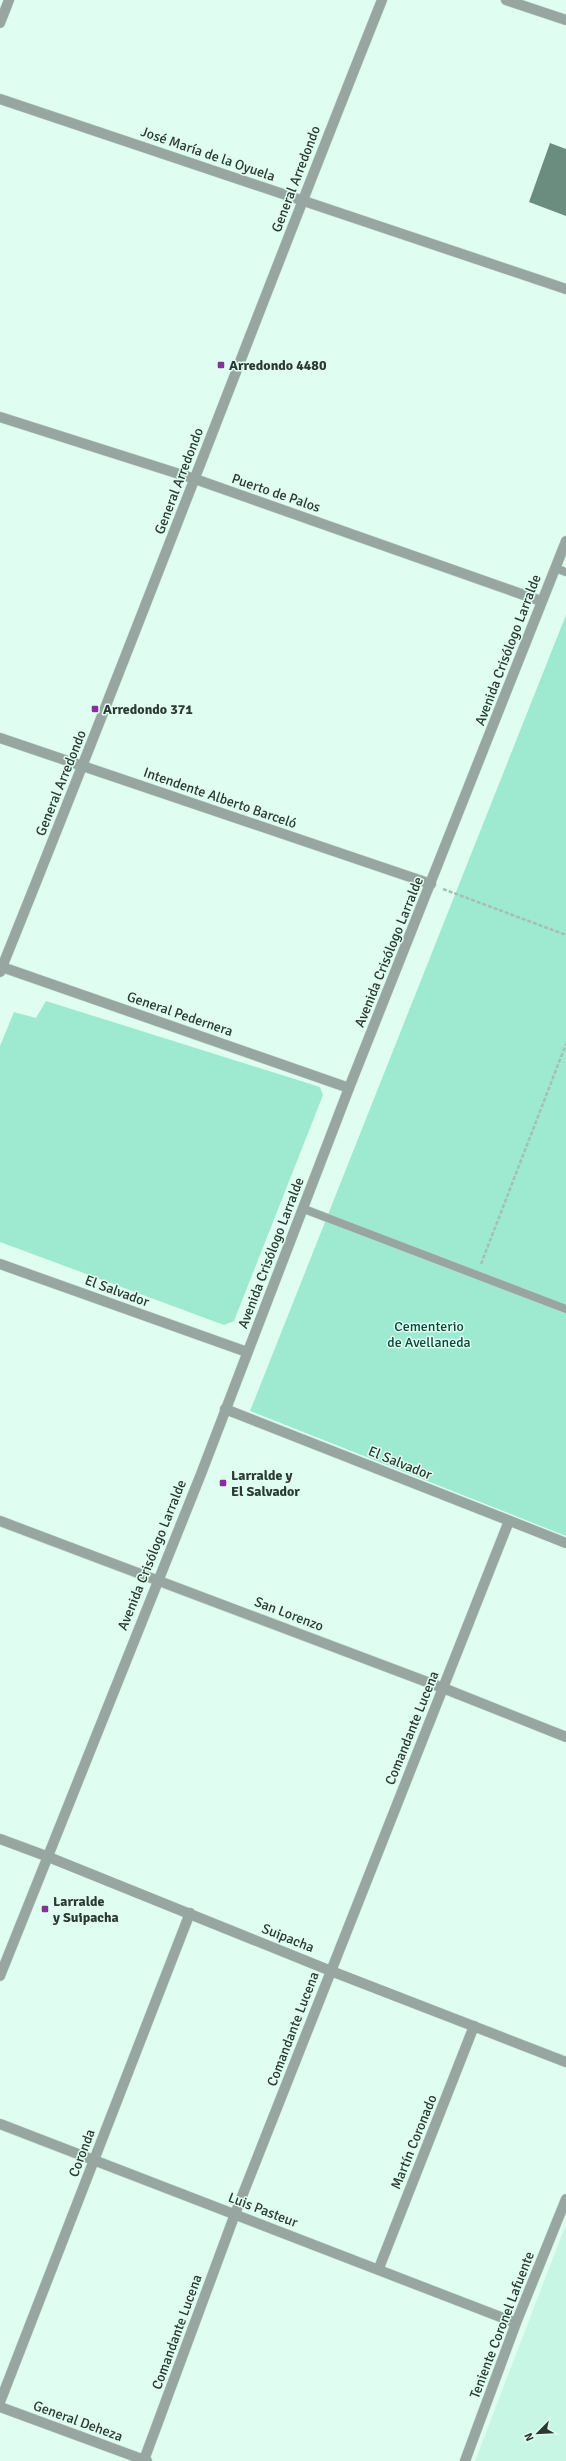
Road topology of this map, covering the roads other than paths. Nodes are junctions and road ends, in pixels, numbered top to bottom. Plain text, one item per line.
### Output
1 (9, 0) edge
2 (382, 0) edge
3 (506, 0) edge
4 (566, 20) edge
5 (0, 23) edge
6 (0, 99) edge
7 (302, 200) junction
8 (566, 289) edge
9 (0, 417) edge
10 (195, 480) junction
11 (566, 541) edge
12 (555, 568) junction
13 (566, 572) edge
14 (542, 602) junction
15 (0, 738) edge
16 (83, 766) junction
17 (431, 884) junction
18 (1, 969) edge
19 (349, 1088) junction
20 (304, 1209) junction
21 (0, 1264) edge
22 (566, 1309) edge
23 (247, 1352) junction
24 (225, 1409) junction
25 (0, 1521) edge
26 (509, 1521) junction
27 (566, 1543) edge
28 (157, 1579) junction
29 (443, 1688) junction
30 (566, 1737) edge
31 (0, 1839) edge
32 (46, 1856) junction
33 (190, 1914) junction
34 (331, 1971) junction
35 (0, 1976) edge
36 (474, 2026) junction
37 (566, 2062) edge
38 (0, 2124) edge
39 (94, 2160) junction
40 (566, 2199) edge
41 (236, 2214) junction
42 (379, 2268) junction
43 (516, 2323) junction
44 (0, 2402) edge
45 (0, 2407) edge
46 (145, 2460) edge
47 (465, 2461) edge

1 - 5 street
2 - 7 street, General Arredondo
3 - 4 street
6 - 7 street, José María de la Oyuela
7 - 8 street, José María de la Oyuela
7 - 10 street, General Arredondo
9 - 10 street, Puerto de Palos
10 - 14 street, Puerto de Palos
10 - 16 street, General Arredondo
11 - 12 street, Avenida Crisólogo Larralde
12 - 13 lane
12 - 14 street, Avenida Crisólogo Larralde
14 - 17 street, Avenida Crisólogo Larralde
15 - 16 street, Intendente Alberto Barceló
16 - 17 street, Intendente Alberto Barceló
16 - 18 street, General Arredondo
17 - 19 street, Avenida Crisólogo Larralde
18 - 19 street, General Pedernera
19 - 20 street, Avenida Crisólogo Larralde
20 - 22 lane
20 - 23 street, Avenida Crisólogo Larralde
21 - 23 street, El Salvador
23 - 24 street, Avenida Crisólogo Larralde
24 - 26 street, El Salvador
24 - 28 street, Avenida Crisólogo Larralde
25 - 28 street, San Lorenzo
26 - 27 street, El Salvador
26 - 29 street, Comandante Lucena
28 - 29 street, San Lorenzo
28 - 32 street, Avenida Crisólogo Larralde
29 - 30 street, San Lorenzo
29 - 34 street, Comandante Lucena
31 - 32 street, Suipacha
32 - 33 street, Suipacha
32 - 35 street, Avenida Crisólogo Larralde
33 - 34 street, Suipacha
33 - 39 street, Coronda
34 - 36 street, Suipacha
34 - 41 street, Comandante Lucena
36 - 37 street, Suipacha
36 - 42 street, Martín Coronado
38 - 39 street, Luis Pasteur
39 - 41 street, Luis Pasteur
39 - 44 street, Coronda
40 - 43 street, Teniente Coronel Lafuente
41 - 42 street, Luis Pasteur
41 - 46 street, Comandante Lucena
42 - 43 street, Luis Pasteur
43 - 47 street, Teniente Coronel Lafuente
45 - 46 street, General Deheza

